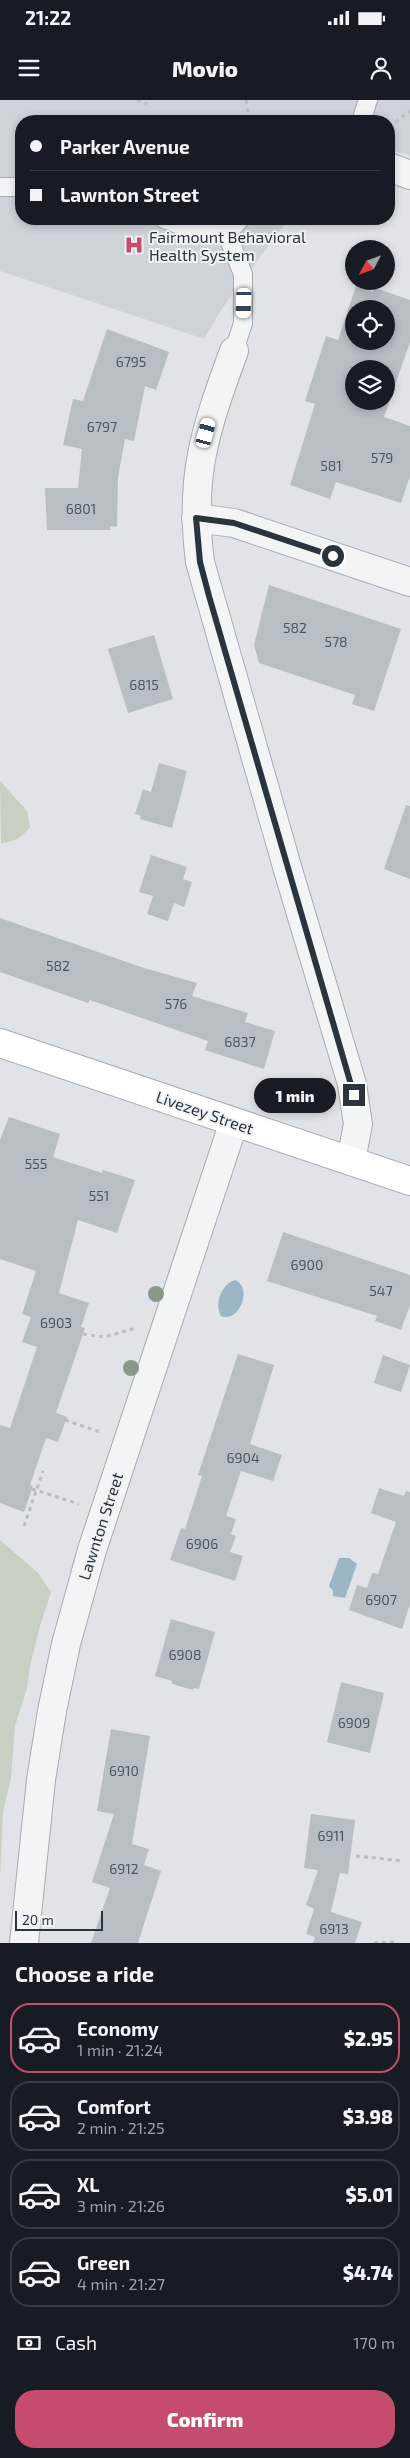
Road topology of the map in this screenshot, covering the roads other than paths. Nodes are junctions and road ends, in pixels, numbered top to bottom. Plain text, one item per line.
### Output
1 (368, 100) edge
2 (363, 115) edge
3 (395, 170) edge
4 (410, 175) edge
5 (0, 187) edge
6 (15, 187) edge
7 (181, 225) edge
8 (234, 225) edge
9 (226, 232) junction
10 (234, 351) joint
11 (196, 518) junction
12 (410, 582) edge
13 (0, 1043) edge
14 (234, 1122) junction
15 (351, 1161) junction
16 (410, 1181) edge
17 (24, 1943) edge

1 - 2 lane
3 - 4 street
5 - 6 lane
7 - 9 lane
8 - 9 lane
9 - 10 lane
10 - 11 street
11 - 12 street
11 - 15 street
13 - 14 street, Livezey Street
14 - 15 street, Livezey Street
14 - 17 street, Lawnton Street
15 - 16 street, Livezey Street

